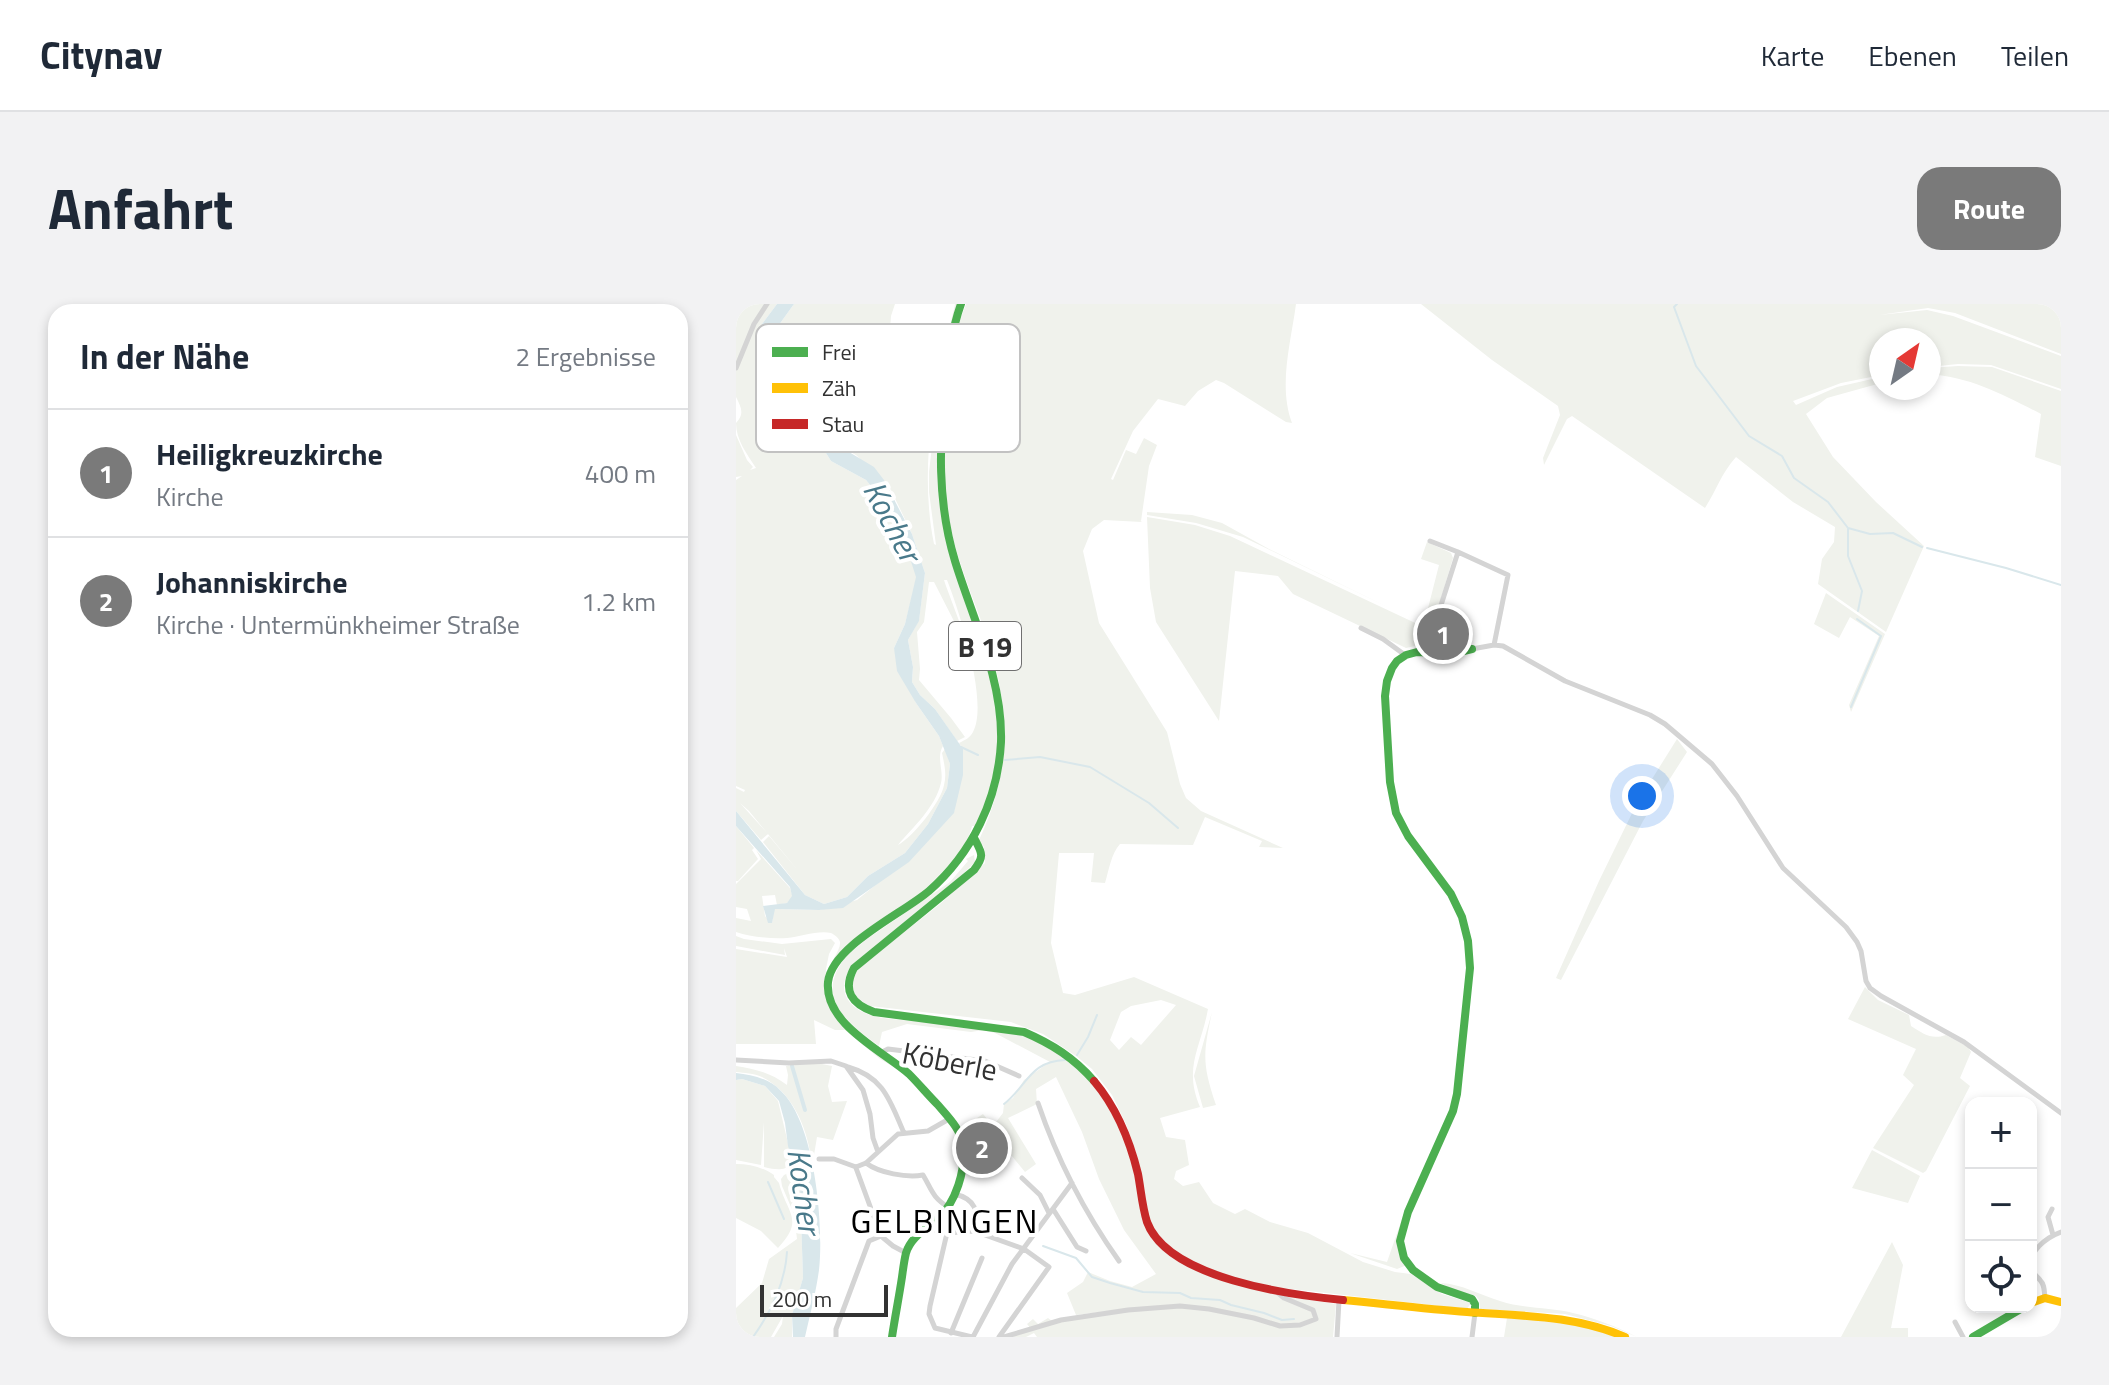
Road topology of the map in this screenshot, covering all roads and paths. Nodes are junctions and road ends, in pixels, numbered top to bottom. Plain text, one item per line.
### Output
1 (767, 304) edge
2 (961, 304) edge
3 (955, 324) edge
4 (736, 368) edge
5 (940, 452) edge
6 (1430, 541) dead end
7 (1458, 552) junction
8 (1361, 628) dead end
9 (1494, 645) junction
10 (1472, 649) joint
11 (1426, 653) junction
12 (1405, 655) junction
13 (974, 838) junction
14 (881, 1053) junction
15 (736, 1060) edge
16 (846, 1066) junction
17 (1019, 1076) dead end
18 (1038, 1103) dead end
19 (2061, 1113) edge
20 (949, 1119) junction
21 (904, 1133) junction
22 (878, 1152) junction
23 (819, 1159) dead end
24 (866, 1163) junction
25 (856, 1167) junction
26 (1022, 1178) dead end
27 (1072, 1183) junction
28 (954, 1194) junction
29 (949, 1208) junction
30 (2052, 1209) dead end
31 (1051, 1211) junction
32 (940, 1218) junction
33 (926, 1227) junction
34 (976, 1227) junction
35 (1017, 1232) dead end
36 (2061, 1232) edge
37 (947, 1233) junction
38 (2053, 1235) junction
39 (881, 1236) junction
40 (2037, 1247) edge
41 (1024, 1249) junction
42 (1086, 1251) dead end
43 (906, 1253) junction
44 (982, 1258) dead end
45 (1119, 1261) dead end
46 (2037, 1276) edge
47 (1277, 1292) junction
48 (2045, 1298) junction
49 (1339, 1300) junction
50 (2037, 1301) edge
51 (2061, 1302) edge
52 (1475, 1313) junction
53 (2014, 1313) edge
54 (1955, 1322) dead end
55 (951, 1333) junction
56 (836, 1337) edge
57 (892, 1337) edge
58 (973, 1337) edge
59 (1001, 1337) edge
60 (1337, 1337) edge
61 (1472, 1337) edge
62 (1625, 1337) edge
63 (1963, 1337) edge
64 (1973, 1337) edge

1 - 4 street
2 - 3 main road, B 19
5 - 13 main road, B 19
6 - 7 street
7 - 9 street
7 - 11 street
8 - 12 street
9 - 10 street
9 - 19 street
10 - 11 main road
11 - 12 main road
12 - 52 main road
13 - 14 main road, B 19
13 - 47 main road
14 - 17 street, Köberle
14 - 20 main road, B 19
15 - 16 street
16 - 21 street
16 - 22 street
18 - 27 street
20 - 21 street
20 - 28 main road, B 19
21 - 22 street
22 - 24 street
23 - 25 street
24 - 25 street
24 - 29 street
25 - 39 street
26 - 31 street
27 - 31 street
27 - 45 street
28 - 29 main road, B 19
28 - 34 street
29 - 32 main road, B 19
30 - 38 street
31 - 41 street
31 - 42 street
32 - 33 main road, B 19
32 - 37 street
33 - 37 street
33 - 43 main road, B 19
34 - 35 street
34 - 37 street
34 - 41 street
36 - 38 street
37 - 55 street
38 - 40 street
39 - 43 street
39 - 56 street
41 - 58 street
41 - 59 street
43 - 57 main road, B 19
44 - 55 street
46 - 48 street
47 - 49 main road
47 - 59 street
48 - 50 main road
48 - 51 main road
49 - 52 main road
49 - 60 street
52 - 61 street
52 - 62 main road
53 - 64 main road
54 - 63 street
55 - 58 street

